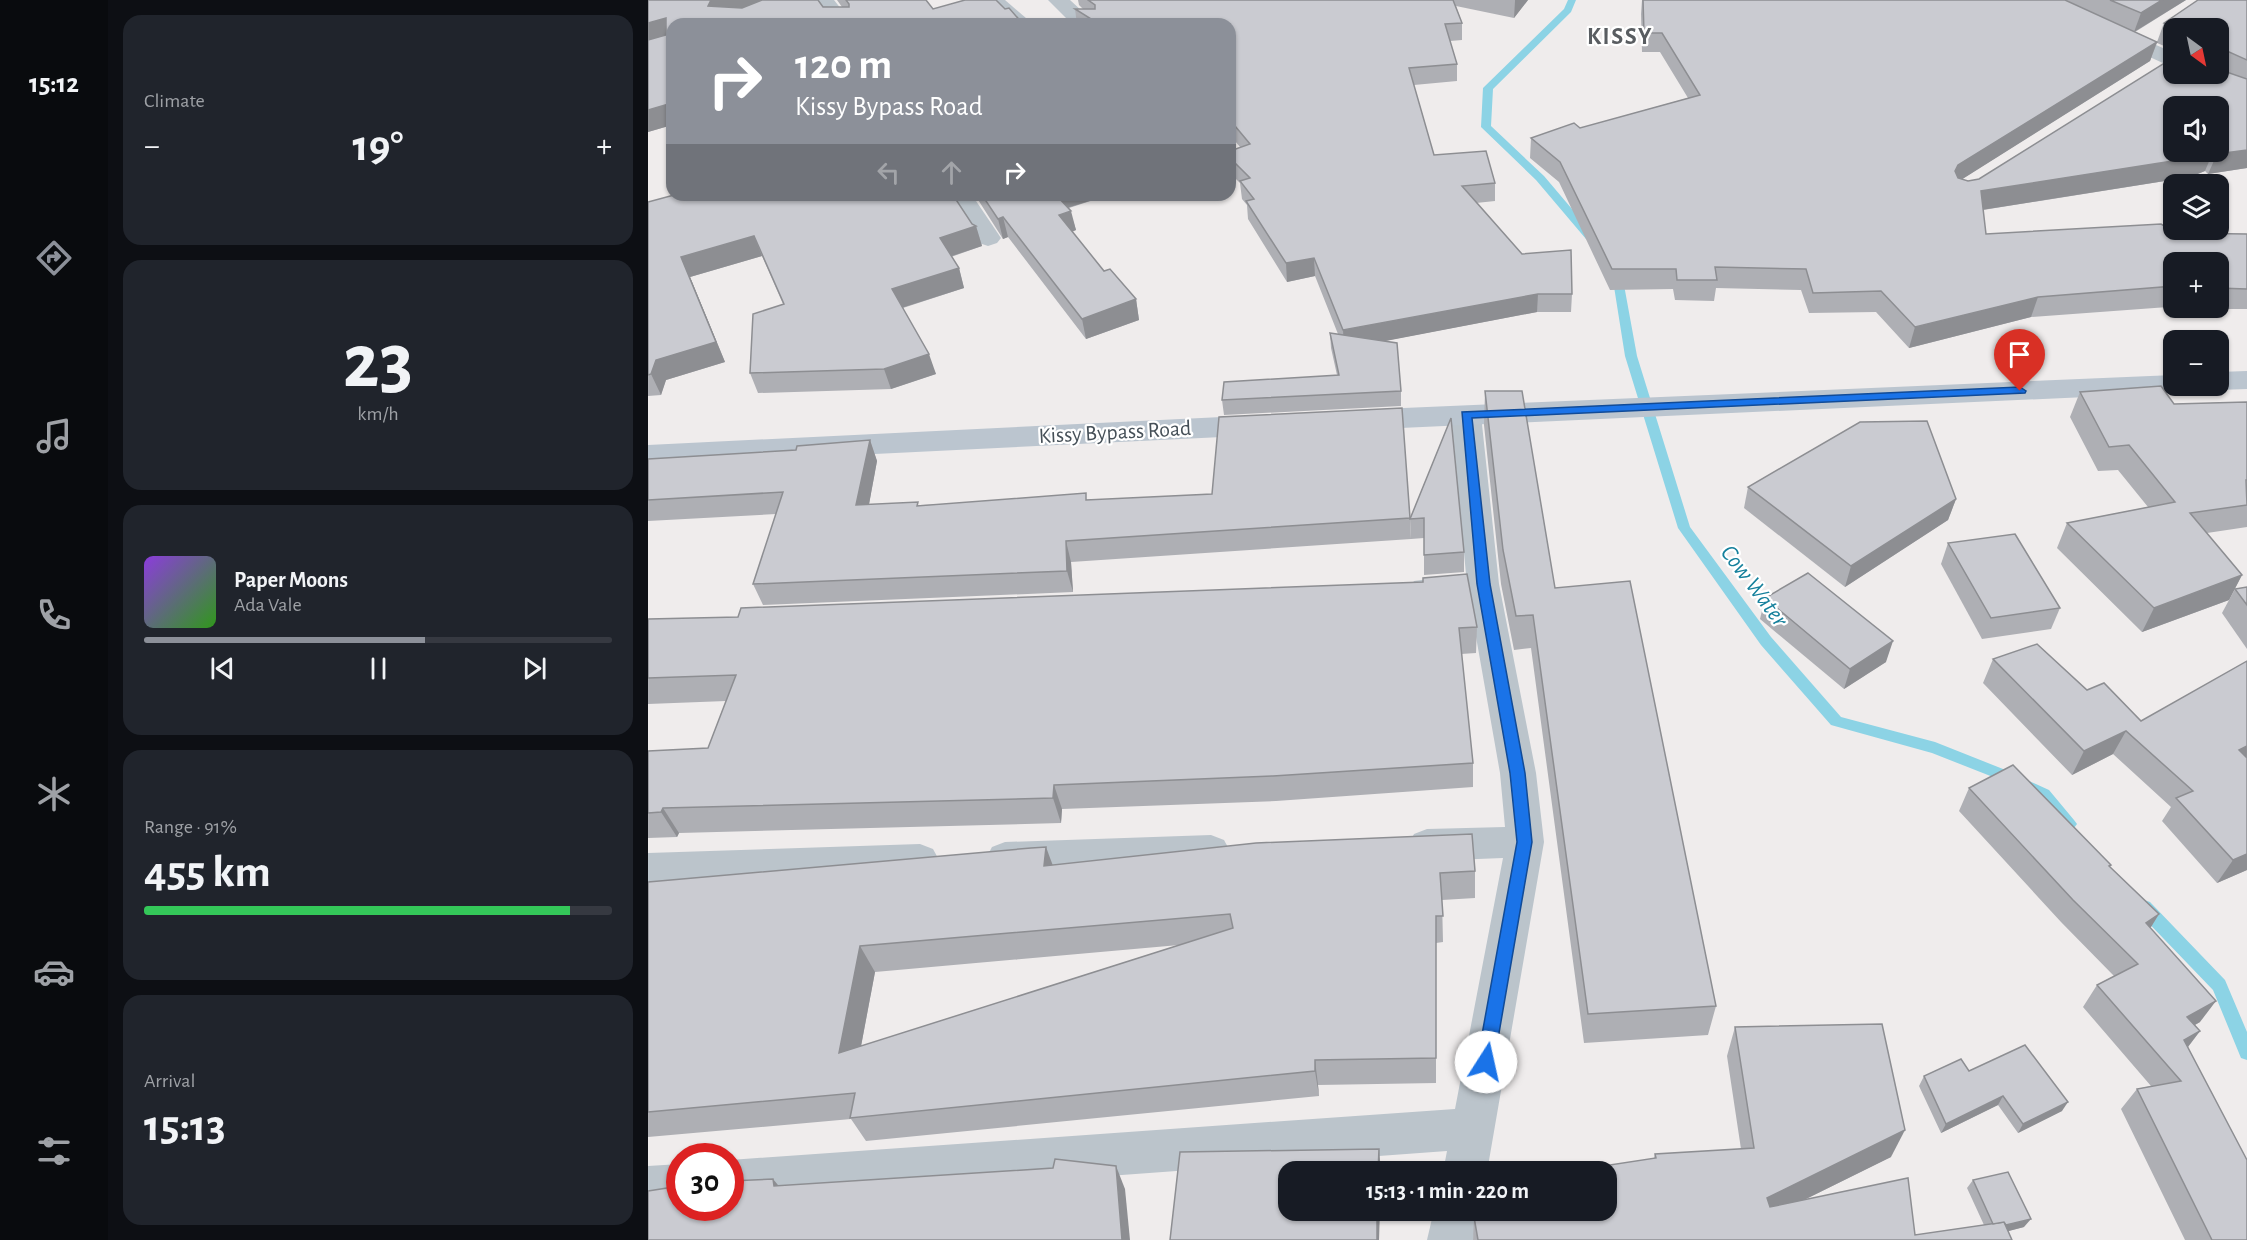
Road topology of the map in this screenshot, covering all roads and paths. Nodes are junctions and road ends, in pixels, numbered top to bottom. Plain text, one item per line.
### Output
1 (823, 0) edge
2 (997, 0) edge
3 (1058, 0) edge
4 (2040, 0) edge
5 (837, 18) edge
6 (1020, 18) edge
7 (1078, 18) edge
8 (2156, 31) dead end
9 (2137, 43) junction
10 (2163, 56) edge
11 (2163, 67) edge
12 (2152, 73) edge
13 (964, 201) edge
14 (988, 238) dead end
15 (2247, 380) edge
16 (2229, 381) edge
17 (2163, 384) edge
18 (1466, 415) junction
19 (1335, 421) edge
20 (1288, 424) edge
21 (648, 455) edge
22 (1483, 584) junction
23 (1400, 591) edge
24 (1524, 842) junction
25 (1394, 846) edge
26 (1240, 850) edge
27 (648, 869) edge
28 (1474, 1128) junction
29 (1467, 1161) edge
30 (744, 1181) edge
31 (666, 1187) edge
32 (648, 1188) edge
33 (1454, 1221) edge
34 (1450, 1240) edge

1 - 5 street
2 - 6 lane
3 - 7 street
4 - 9 street
8 - 9 street
9 - 10 street
11 - 12 street
13 - 14 street
15 - 16 main road
17 - 18 main road
18 - 19 main road
18 - 22 street
20 - 21 main road, Kissy Bypass Road
22 - 23 street
22 - 24 street
24 - 25 street
24 - 28 street
26 - 27 street
28 - 29 street
28 - 30 street
31 - 32 street
33 - 34 street

